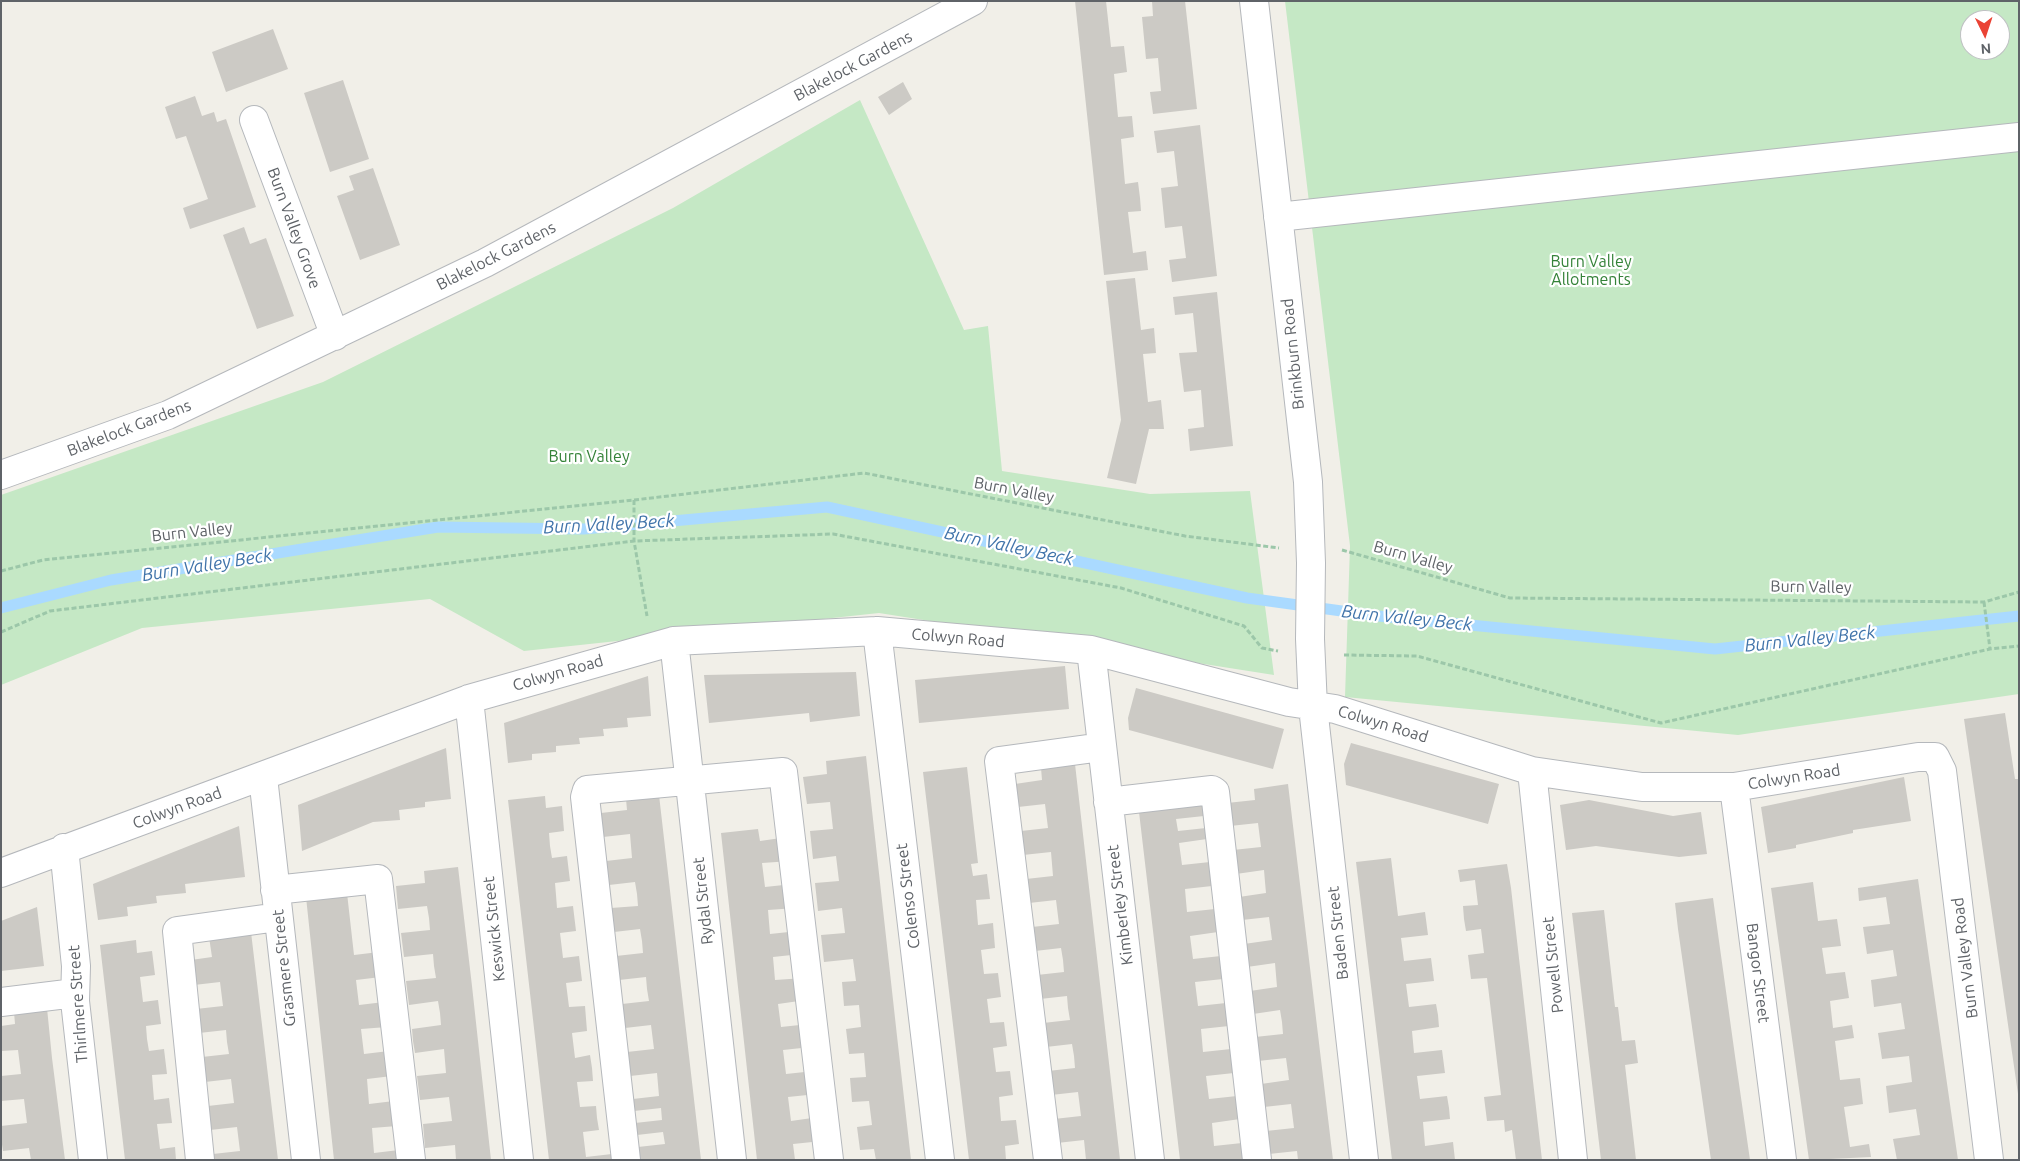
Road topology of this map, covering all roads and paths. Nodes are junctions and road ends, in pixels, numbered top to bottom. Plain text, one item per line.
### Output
1 (973, 1) edge
2 (1254, 1) edge
3 (254, 120) dead end
4 (2019, 137) edge
5 (1278, 217) junction
6 (335, 336) junction
7 (1, 475) edge
8 (634, 500) junction
9 (1311, 556) junction
10 (1, 571) edge
11 (2019, 592) edge
12 (1984, 602) junction
13 (877, 631) junction
14 (663, 644) junction
15 (1990, 649) dead end
16 (1091, 650) junction
17 (469, 698) junction
18 (1313, 707) junction
19 (1102, 747) junction
20 (1935, 757) joint
21 (1532, 771) junction
22 (263, 777) junction
23 (690, 782) junction
24 (1734, 787) junction
25 (1108, 802) junction
26 (64, 848) junction
27 (1, 874) edge
28 (276, 890) junction
29 (278, 917) junction
30 (75, 993) junction
31 (1, 1002) edge
32 (93, 1160) edge
33 (200, 1160) edge
34 (306, 1160) edge
35 (411, 1160) edge
36 (519, 1160) edge
37 (626, 1160) edge
38 (732, 1160) edge
39 (829, 1160) edge
40 (940, 1160) edge
41 (1048, 1160) edge
42 (1150, 1160) edge
43 (1257, 1160) edge
44 (1364, 1160) edge
45 (1573, 1160) edge
46 (1782, 1160) edge
47 (1989, 1160) edge

1 - 6 street, Blakelock Gardens
2 - 5 street, Brinkburn Road
3 - 6 street, Burn Valley Grove
4 - 5 street
5 - 9 street, Brinkburn Road
6 - 7 street, Blakelock Gardens
8 - 9 path, Burn Valley
8 - 10 path, Burn Valley
8 - 14 path
9 - 12 path, Burn Valley
9 - 18 street, Brinkburn Road
11 - 12 path, Burn Valley
12 - 15 path
13 - 14 street, Colwyn Road
13 - 16 street, Colwyn Road
13 - 40 street, Colenso Street
14 - 17 street, Colwyn Road
14 - 23 street, Rydal Street
16 - 18 street, Colwyn Road
16 - 19 street, Kimberley Street
17 - 22 street, Colwyn Road
17 - 36 street, Keswick Street
18 - 21 street, Colwyn Road
18 - 44 street, Baden Street
19 - 25 street, Kimberley Street
19 - 41 street
20 - 24 street, Colwyn Road
20 - 47 street, Burn Valley Road
21 - 24 street, Colwyn Road
21 - 45 street, Powell Street
22 - 26 street, Colwyn Road
22 - 28 street, Grasmere Street
23 - 37 street
23 - 38 street, Rydal Street
23 - 39 street
24 - 46 street, Bangor Street
25 - 42 street, Kimberley Street
25 - 43 street
26 - 27 street, Colwyn Road
26 - 30 street, Thirlmere Street
28 - 29 street, Grasmere Street
28 - 35 street
29 - 33 street
29 - 34 street, Grasmere Street
30 - 31 street
30 - 32 street, Thirlmere Street

